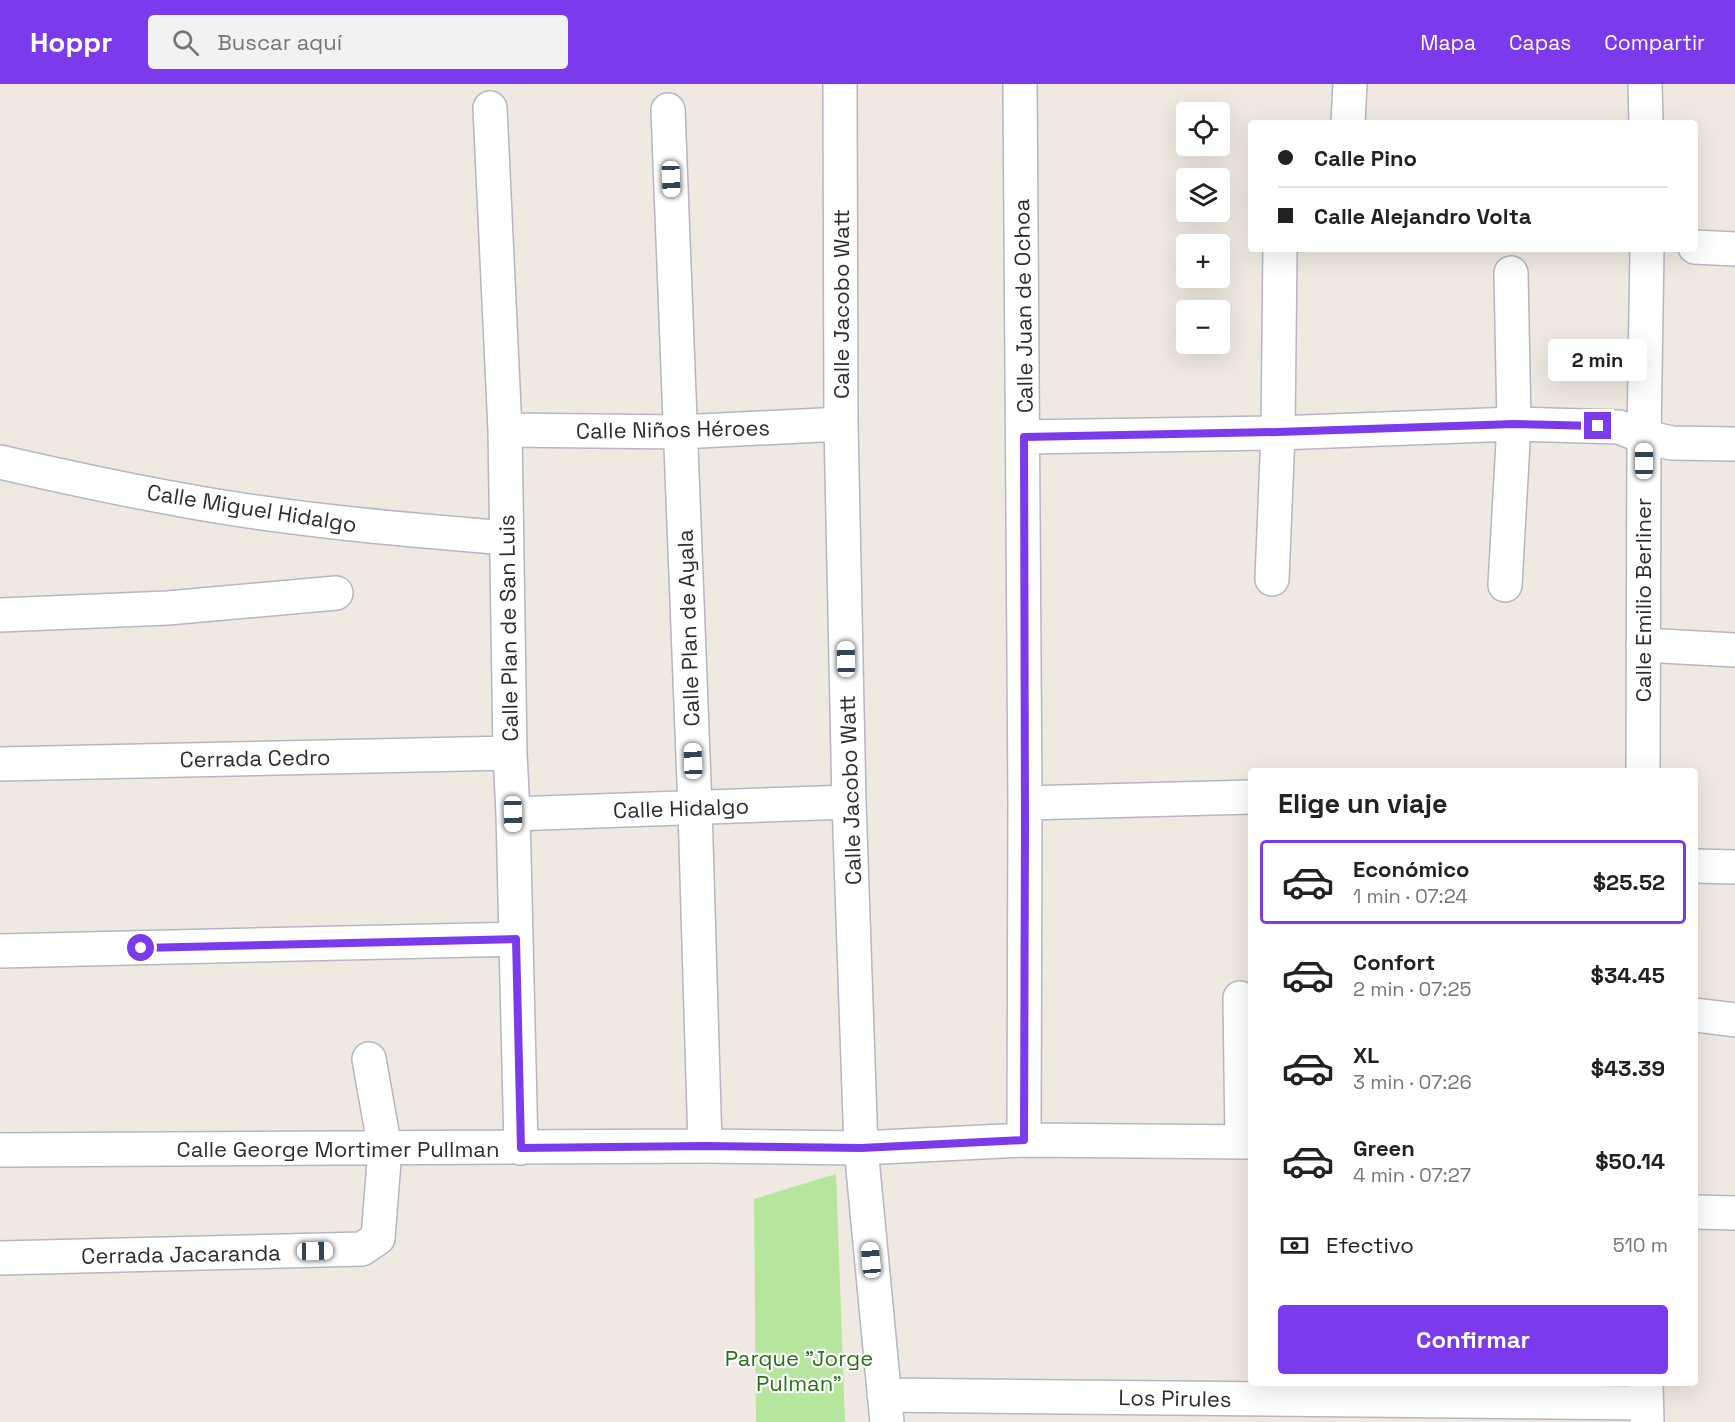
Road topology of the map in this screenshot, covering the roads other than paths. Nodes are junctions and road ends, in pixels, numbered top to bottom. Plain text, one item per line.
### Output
1 (1020, 84) edge
2 (1350, 84) edge
3 (1646, 84) edge
4 (840, 86) edge
5 (490, 108) dead end
6 (669, 110) dead end
7 (1348, 120) edge
8 (1646, 120) edge
9 (1698, 248) edge
10 (1735, 249) edge
11 (1280, 252) edge
12 (1647, 252) edge
13 (1511, 273) dead end
14 (841, 424) junction
15 (1514, 424) junction
16 (505, 430) junction
17 (681, 432) junction
18 (1278, 432) junction
19 (1024, 437) junction
20 (1644, 438) junction
21 (1735, 444) edge
22 (0, 462) edge
23 (507, 538) junction
24 (1272, 579) dead end
25 (1505, 585) dead end
26 (336, 592) dead end
27 (0, 615) edge
28 (1643, 645) junction
29 (1735, 650) edge
30 (510, 753) junction
31 (0, 764) edge
32 (1643, 768) edge
33 (1248, 797) edge
34 (849, 802) junction
35 (1025, 803) junction
36 (695, 808) junction
37 (513, 814) junction
38 (1698, 866) edge
39 (1735, 867) edge
40 (516, 939) junction
41 (0, 951) edge
42 (1240, 998) dead end
43 (1698, 1015) edge
44 (1735, 1020) edge
45 (369, 1059) dead end
46 (1024, 1140) junction
47 (1246, 1142) edge
48 (705, 1146) junction
49 (521, 1148) junction
50 (861, 1148) junction
51 (385, 1149) junction
52 (0, 1150) edge
53 (1698, 1212) edge
54 (1735, 1213) edge
55 (0, 1258) edge
56 (1646, 1403) edge
57 (885, 1409) edge

1 - 19 street, Calle Juan de Ochoa
2 - 7 street
3 - 8 street
4 - 14 street, Calle Jacobo Watt
5 - 16 street, Calle Plan de San Luis
6 - 17 street, Calle Plan de Ayala
9 - 10 street
11 - 18 street
12 - 20 street, Calle Emilio Berliner
13 - 15 street
14 - 17 street, Calle Niños Héroes
14 - 34 street, Calle Jacobo Watt
15 - 18 street
15 - 20 street
15 - 25 street
16 - 17 street, Calle Niños Héroes
16 - 23 street, Calle Plan de San Luis
17 - 36 street, Calle Plan de Ayala
18 - 19 street
18 - 24 street
19 - 35 street, Calle Juan de Ochoa
20 - 21 street
20 - 28 street, Calle Emilio Berliner
22 - 23 street, Calle Miguel Hidalgo
23 - 30 street, Calle Plan de San Luis
26 - 27 street
28 - 29 street
28 - 32 street, Calle Emilio Berliner
30 - 31 street, Cerrada Cedro
30 - 37 street, Calle Plan de San Luis
33 - 35 street
34 - 36 street, Calle Hidalgo
34 - 50 street, Calle Jacobo Watt
35 - 46 street, Calle Juan de Ochoa
36 - 37 street, Calle Hidalgo
36 - 48 street, Calle Plan de Ayala
37 - 40 street, Calle Plan de San Luis
38 - 39 street
40 - 41 street
40 - 49 street, Calle Plan de San Luis
42 - 47 street
43 - 44 street
45 - 51 street
46 - 47 street, Calle George Mortimer Pullman
46 - 50 street, Calle George Mortimer Pullman
48 - 49 street, Calle George Mortimer Pullman
48 - 50 street, Calle George Mortimer Pullman
49 - 51 street, Calle George Mortimer Pullman
50 - 57 street, Calle Jacobo Watt
51 - 52 street, Calle George Mortimer Pullman
51 - 55 street, Cerrada Jacaranda
53 - 54 street
56 - 57 street, Los Pirules

